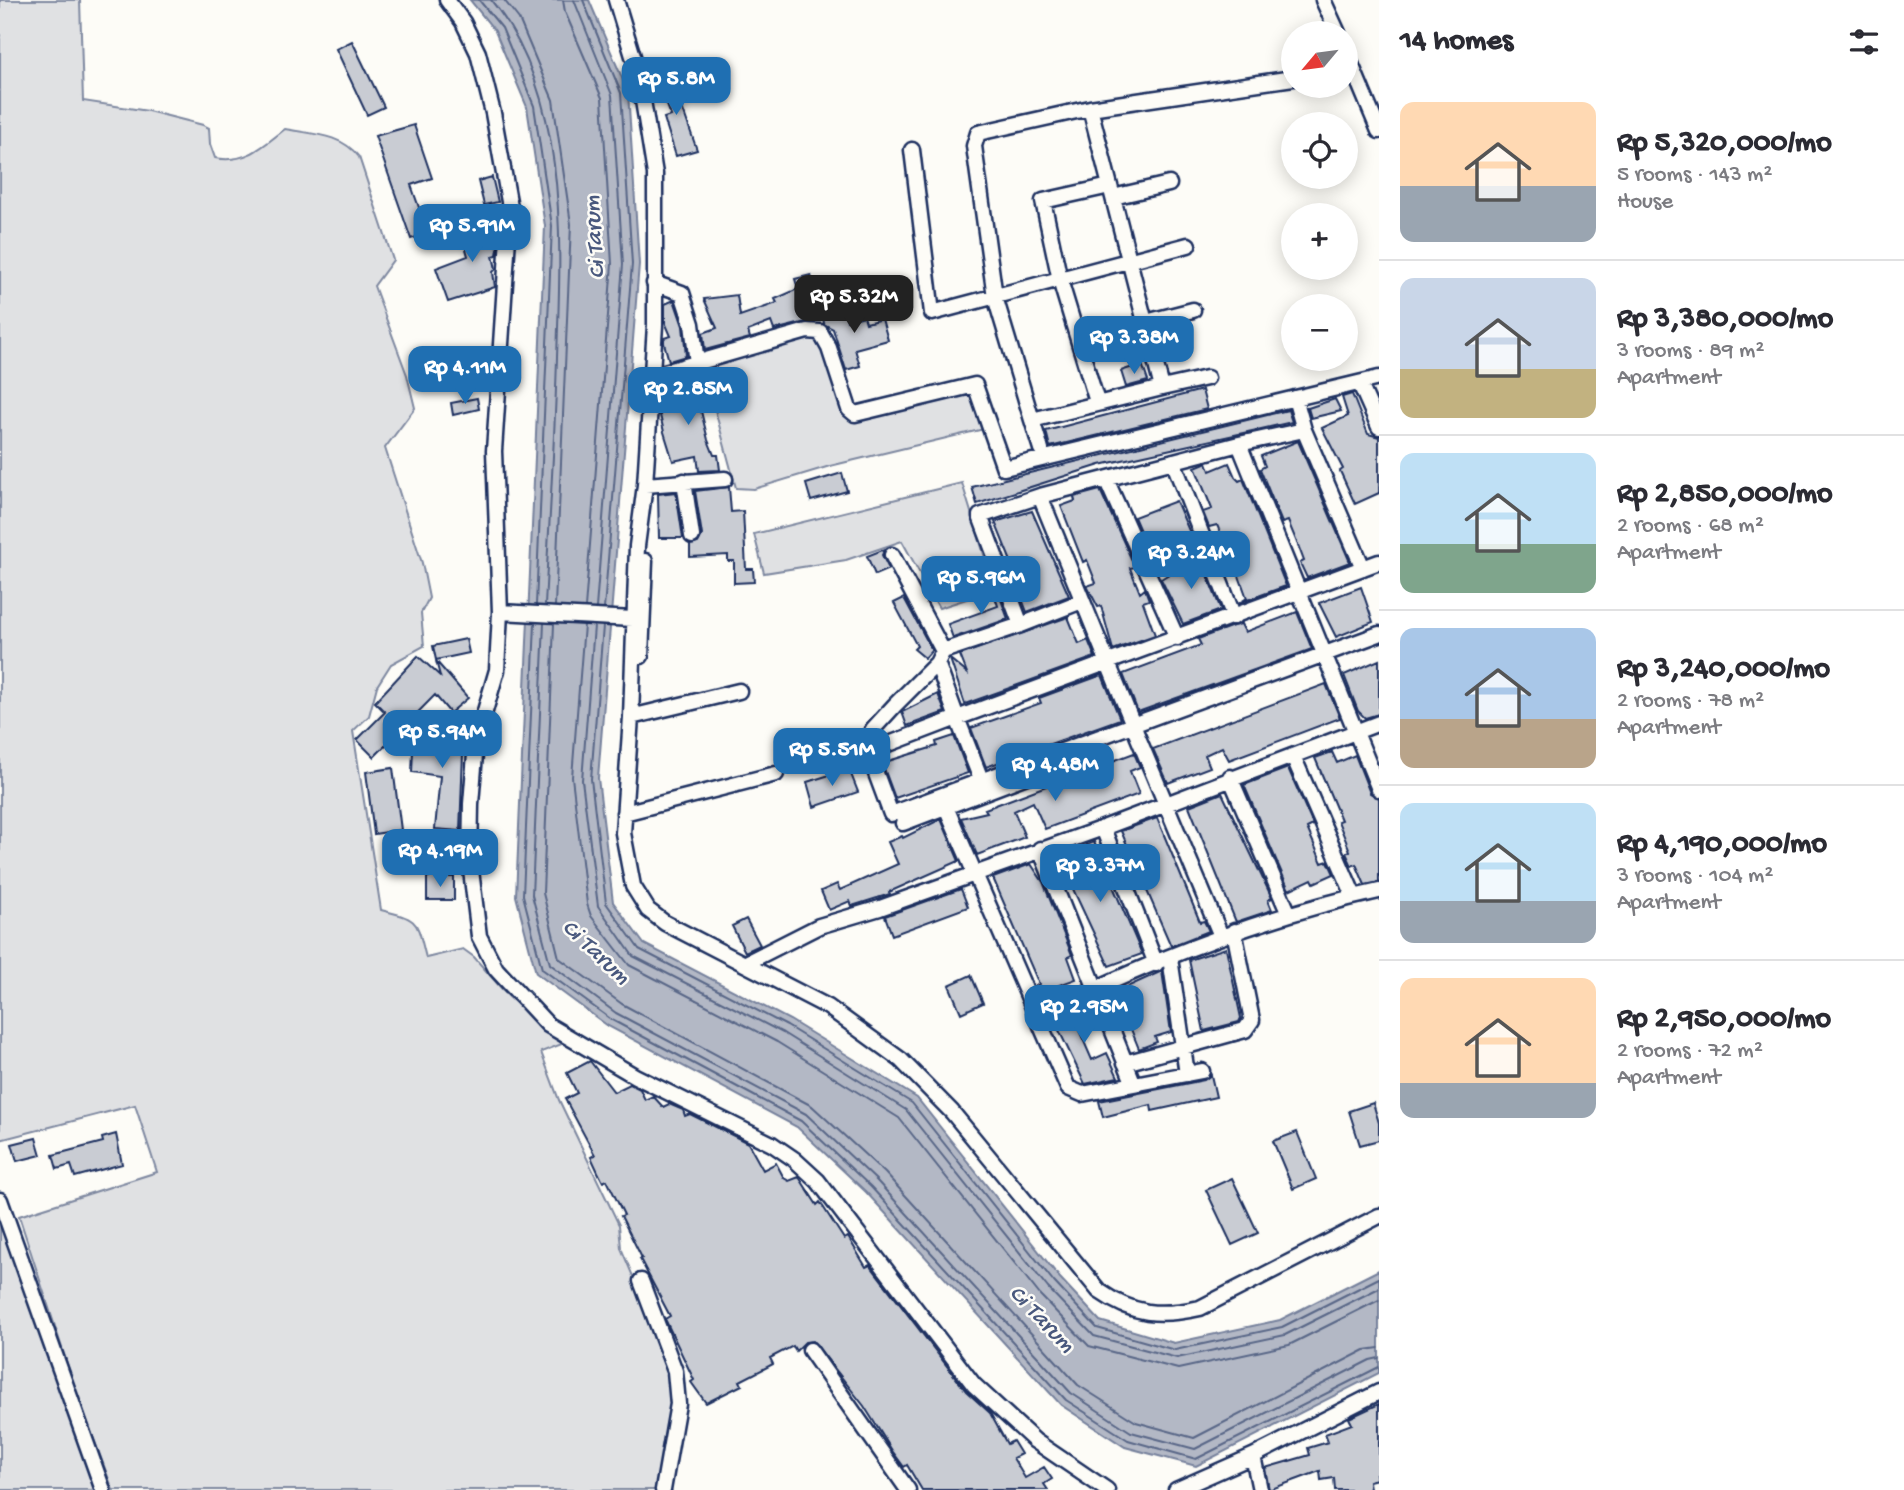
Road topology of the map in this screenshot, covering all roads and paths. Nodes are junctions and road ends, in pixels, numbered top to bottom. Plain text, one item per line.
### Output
1 (447, 0) edge
2 (616, 0) edge
3 (1323, 0) edge
4 (1333, 21) edge
5 (1281, 80) edge
6 (1358, 88) edge
7 (1090, 108) junction
8 (1379, 131) edge
9 (912, 150) dead end
10 (1169, 184) dead end
11 (1112, 191) junction
12 (1188, 245) dead end
13 (1130, 260) junction
14 (1060, 280) junction
15 (654, 283) junction
16 (995, 297) junction
17 (1193, 310) dead end
18 (1146, 322) junction
19 (697, 363) junction
20 (651, 376) junction
21 (1207, 378) dead end
22 (1379, 378) edge
23 (1360, 384) junction
24 (1162, 387) junction
25 (1294, 398) junction
26 (1097, 402) junction
27 (1032, 420) junction
28 (1379, 427) edge
29 (1304, 430) junction
30 (1239, 444) junction
31 (1041, 449) dead end
32 (1173, 461) junction
33 (725, 479) dead end
34 (1106, 479) junction
35 (684, 481) junction
36 (645, 485) junction
37 (1040, 496) junction
38 (641, 523) junction
39 (692, 536) dead end
40 (892, 555) dead end
41 (1379, 562) edge
42 (1363, 568) junction
43 (1301, 592) junction
44 (1082, 601) junction
45 (504, 612) junction
46 (1234, 617) junction
47 (629, 619) junction
48 (1021, 625) junction
49 (1379, 634) edge
50 (1177, 638) junction
51 (1379, 644) edge
52 (940, 657) junction
53 (1329, 658) junction
54 (1107, 662) junction
55 (739, 691) dead end
56 (631, 717) junction
57 (957, 718) junction
58 (1379, 723) edge
59 (1135, 731) junction
60 (1356, 732) junction
61 (868, 752) junction
62 (1293, 756) junction
63 (1050, 762) junction
64 (776, 774) dead end
65 (1230, 777) junction
66 (982, 782) junction
67 (1379, 789) edge
68 (944, 801) junction
69 (1166, 802) junction
70 (624, 813) junction
71 (903, 823) dead end
72 (1103, 828) junction
73 (1040, 849) junction
74 (974, 874) junction
75 (1379, 891) edge
76 (1354, 897) junction
77 (1288, 912) junction
78 (1227, 933) junction
79 (1163, 961) junction
80 (746, 963) junction
81 (1094, 989) junction
82 (1037, 1017) junction
83 (1185, 1047) junction
84 (1125, 1062) junction
85 (1133, 1082) junction
86 (0, 1200) edge
87 (1379, 1216) edge
88 (641, 1281) dead end
89 (810, 1350) dead end
90 (1379, 1392) edge
91 (1253, 1457) junction
92 (103, 1490) edge
93 (663, 1490) edge
94 (908, 1490) edge
95 (1107, 1490) edge
96 (1176, 1490) edge
97 (1260, 1490) edge

1 - 45 street
2 - 15 street
3 - 4 street
5 - 7 street
6 - 8 street
7 - 11 street
7 - 16 street
9 - 16 street
10 - 11 street
11 - 13 street
11 - 14 street
12 - 13 street
13 - 14 street
13 - 18 street
14 - 16 street
14 - 26 street
15 - 19 street
15 - 20 street
16 - 27 street
17 - 18 street
18 - 24 street
19 - 20 street
19 - 25 street
20 - 36 street
21 - 24 street
22 - 23 street
23 - 25 street
23 - 28 street
24 - 26 street
25 - 29 street
26 - 27 street
27 - 31 street
29 - 30 street
29 - 42 street
30 - 32 street
30 - 43 street
32 - 34 street
32 - 46 street
33 - 35 street
34 - 37 street
34 - 50 street
35 - 36 street
35 - 39 street
36 - 38 street
37 - 44 street
37 - 48 street
38 - 47 street
38 - 56 street
40 - 52 street
41 - 42 street
42 - 43 street
43 - 46 street
43 - 53 street
44 - 48 street
44 - 54 street
45 - 47 street
45 - 95 street
46 - 50 street
47 - 56 street
48 - 52 street
49 - 53 street
50 - 54 street
51 - 53 street
52 - 57 street
52 - 61 street
53 - 59 street
53 - 60 street
54 - 57 street
54 - 59 street
55 - 56 street
56 - 70 street
57 - 61 street
57 - 66 street
58 - 60 street
59 - 63 street
59 - 69 street
60 - 62 street
60 - 67 street
61 - 68 street
62 - 65 street
62 - 76 street
63 - 66 street
63 - 68 street
64 - 70 street
65 - 69 street
65 - 77 street
66 - 68 street
68 - 71 street
68 - 74 street
69 - 72 street
69 - 78 street
70 - 80 street
72 - 73 street
72 - 79 street
73 - 74 street
73 - 81 street
74 - 80 street
74 - 82 street
75 - 76 street
76 - 77 street
77 - 78 street
78 - 79 street
78 - 83 street
79 - 81 street
79 - 83 street
80 - 87 street
81 - 82 street
81 - 84 street
82 - 85 street
83 - 84 street
83 - 85 street
84 - 85 street
86 - 92 street
88 - 93 street
89 - 94 street
90 - 91 street
91 - 96 street
91 - 97 street

